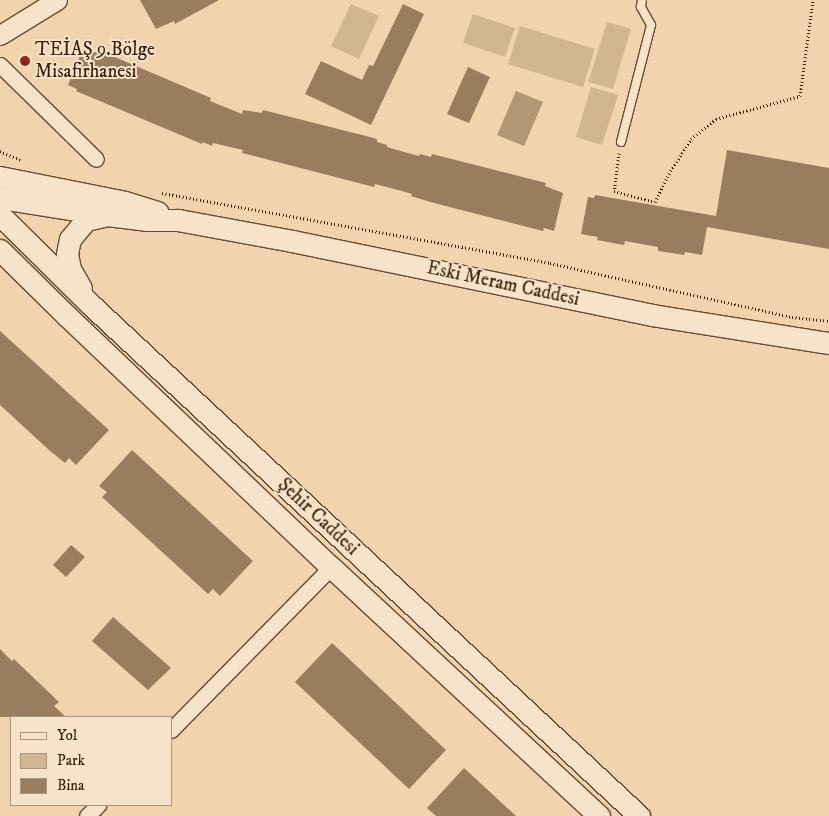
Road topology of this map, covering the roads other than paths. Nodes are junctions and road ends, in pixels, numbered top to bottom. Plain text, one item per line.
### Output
1 (57, 0) edge
2 (642, 0) edge
3 (0, 35) edge
4 (0, 65) edge
5 (621, 142) road end
6 (96, 159) dead end
7 (0, 177) edge
8 (0, 198) edge
9 (0, 215) edge
10 (107, 215) junction
11 (178, 220) junction
12 (0, 250) edge
13 (0, 272) edge
14 (90, 304) junction
15 (67, 316) junction
16 (829, 342) edge
17 (331, 567) junction
18 (172, 729) edge
19 (97, 806) edge
20 (87, 816) edge
21 (598, 816) edge
22 (639, 816) edge

1 - 3 street
2 - 5 lane
4 - 6 street
7 - 11 main road, Eski Meram Caddesi
8 - 10 main road, Eski Meram Caddesi
9 - 14 main road, Şehir Caddesi
10 - 11 main road, Eski Meram Caddesi
10 - 14 main road
11 - 16 main road, Eski Meram Caddesi
12 - 15 main road, Şehir Caddesi
13 - 15 main road
14 - 22 main road, Şehir Caddesi
15 - 17 main road, Şehir Caddesi
17 - 18 street
17 - 21 main road, Şehir Caddesi
19 - 20 street

